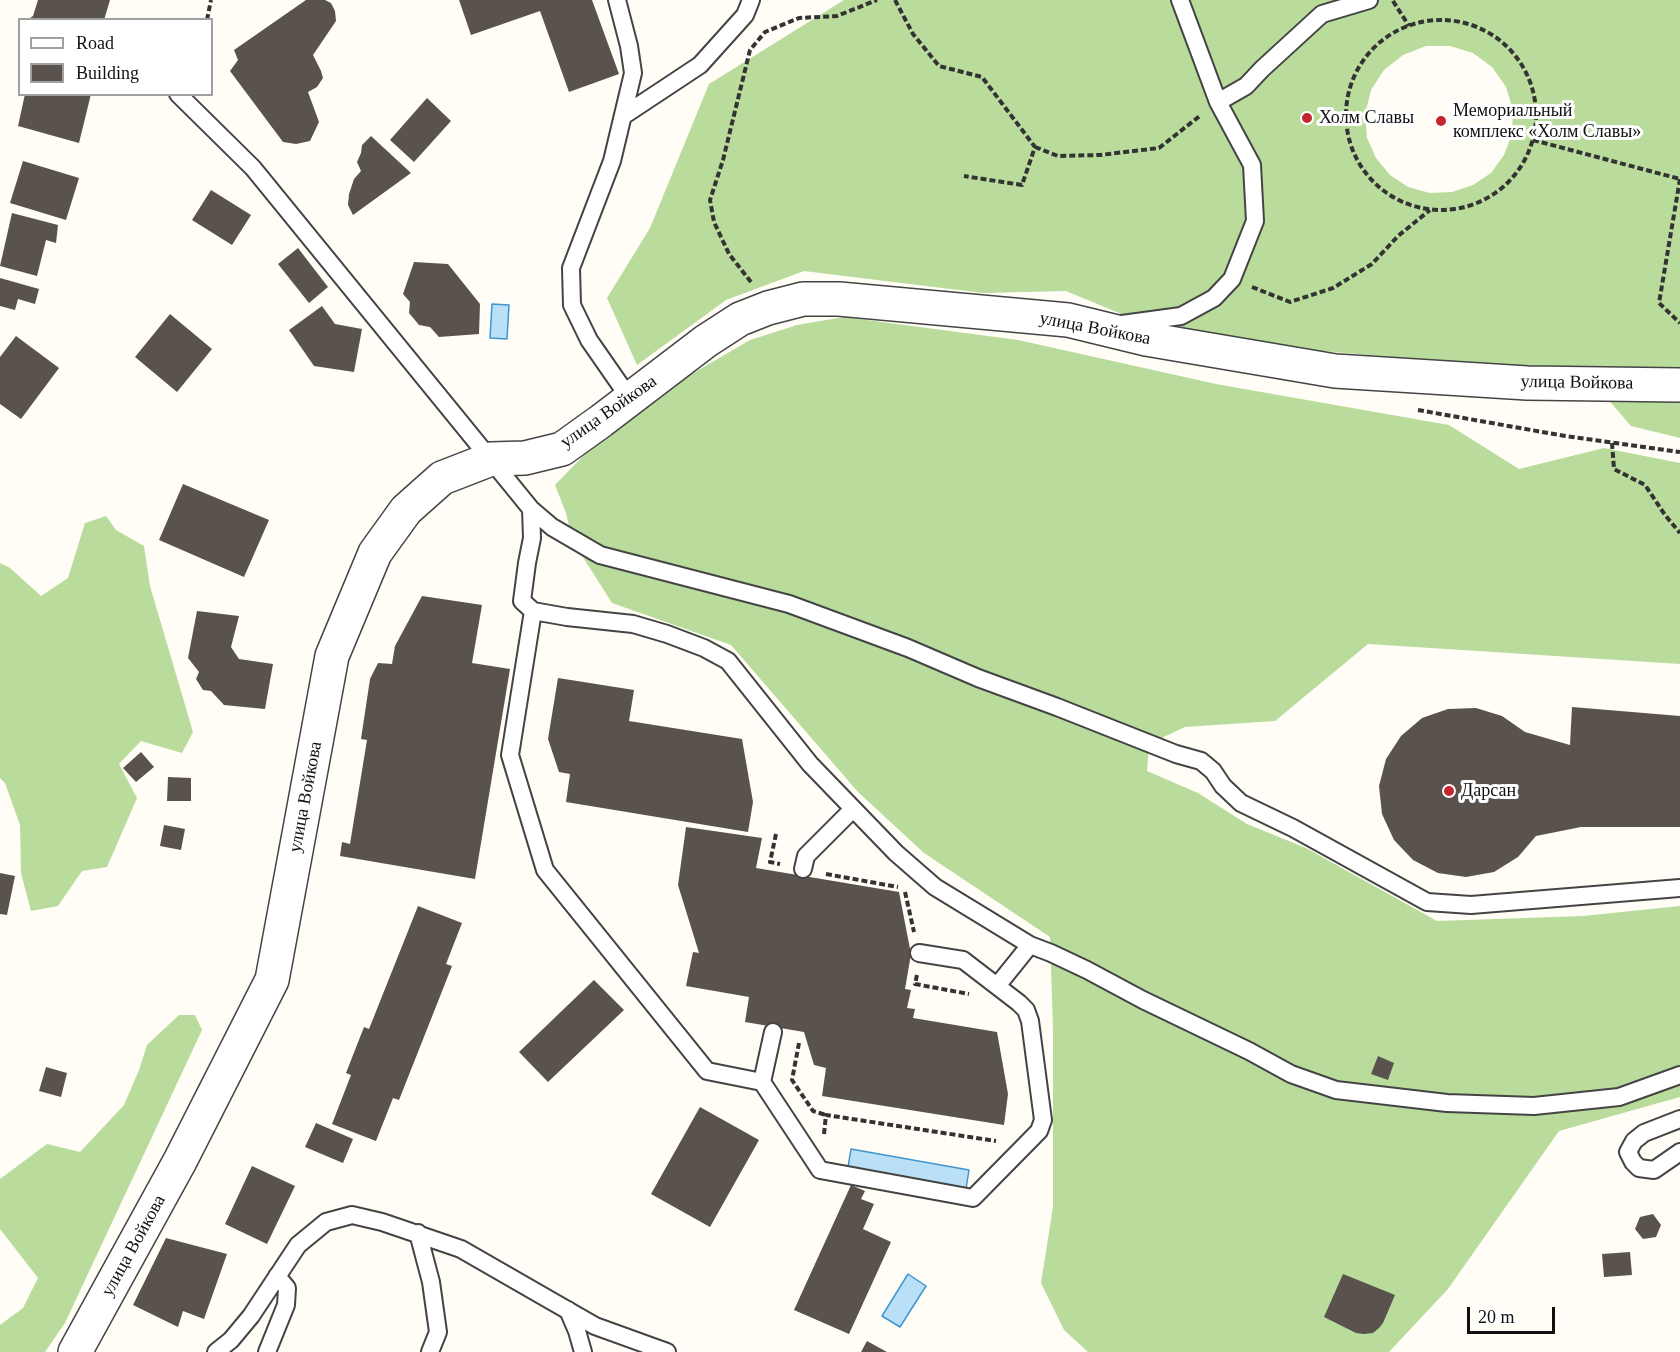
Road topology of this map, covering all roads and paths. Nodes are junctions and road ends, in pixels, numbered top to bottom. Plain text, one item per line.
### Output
1 (211, 0) edge
2 (617, 0) edge
3 (751, 0) edge
4 (877, 0) edge
5 (895, 0) edge
6 (1180, 0) edge
7 (1369, 0) edge
8 (1392, 0) edge
9 (207, 18) edge
10 (1409, 26) junction
11 (180, 96) edge
12 (1218, 102) junction
13 (623, 116) junction
14 (1533, 140) junction
15 (1035, 147) junction
16 (964, 176) dead end
17 (1680, 179) edge
18 (1431, 210) junction
19 (1232, 279) junction
20 (768, 308) junction
21 (1680, 323) edge
22 (1101, 327) junction
23 (1680, 385) edge
24 (630, 399) junction
25 (1612, 443) dead end
26 (491, 459) junction
27 (531, 508) junction
28 (1680, 533) edge
29 (533, 611) junction
30 (853, 809) junction
31 (776, 834) dead end
32 (803, 869) junction
33 (1680, 888) edge
34 (1030, 945) junction
35 (919, 953) junction
36 (997, 986) junction
37 (976, 995) dead end
38 (773, 1032) dead end
39 (799, 1043) dead end
40 (1680, 1075) edge
41 (762, 1082) junction
42 (826, 1115) junction
43 (1680, 1119) edge
44 (1000, 1142) dead end
45 (1680, 1152) edge
46 (820, 1170) junction
47 (418, 1233) junction
48 (277, 1276) junction
49 (568, 1310) junction
50 (81, 1350) edge
51 (433, 1351) edge
52 (216, 1352) edge
53 (267, 1352) edge
54 (583, 1352) edge
55 (667, 1352) edge

1 - 9 path
2 - 13 lane
3 - 13 lane
4 - 20 path
5 - 15 path
6 - 12 lane
7 - 12 lane
8 - 10 path
10 - 14 path
10 - 18 path
11 - 26 lane
12 - 15 path
12 - 19 lane
13 - 24 lane
14 - 17 path
14 - 18 path
15 - 16 path
17 - 21 path
18 - 19 path
19 - 22 lane
20 - 22 street, улица Войкова
20 - 24 street, улица Войкова
22 - 23 street, улица Войкова
24 - 26 street, улица Войкова
25 - 28 path
26 - 27 lane
26 - 50 street, улица Войкова
27 - 29 lane
27 - 33 lane
29 - 30 lane
29 - 41 lane
30 - 32 lane
30 - 34 lane
31 - 32 path
32 - 35 path
34 - 36 lane
34 - 40 lane
35 - 36 lane
35 - 37 path
36 - 46 lane
38 - 41 lane
39 - 42 path
41 - 46 lane
42 - 44 path
42 - 46 path
43 - 45 lane
47 - 48 lane
47 - 49 lane
47 - 51 lane
48 - 52 lane
48 - 53 lane
49 - 54 lane
49 - 55 lane

